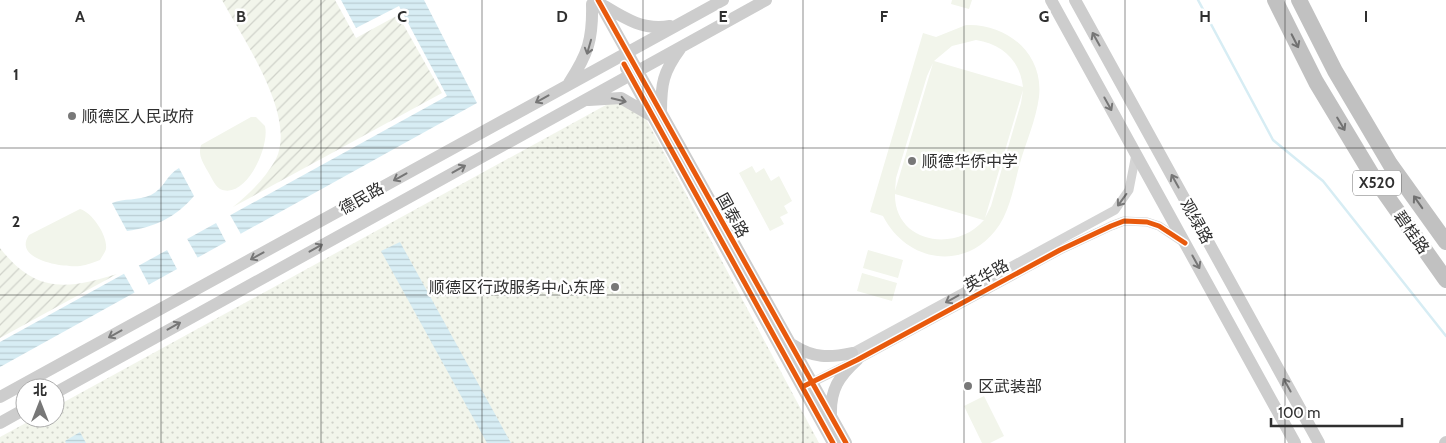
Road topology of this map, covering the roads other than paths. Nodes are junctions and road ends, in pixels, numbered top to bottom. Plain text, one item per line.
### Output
1 (723, 0) edge
2 (766, 0) edge
3 (1051, 0) edge
4 (1075, 0) edge
5 (1275, 0) edge
6 (1299, 0) edge
7 (595, 2) edge
8 (678, 24) junction
9 (682, 46) junction
10 (623, 54) junction
11 (633, 73) junction
12 (568, 85) junction
13 (582, 101) junction
14 (657, 114) junction
15 (1136, 154) junction
16 (1446, 242) edge
17 (1185, 243) junction
18 (1446, 280) edge
19 (792, 345) junction
20 (855, 356) junction
21 (806, 382) junction
22 (65, 386) edge
23 (0, 397) edge
24 (15, 415) edge
25 (831, 418) junction
26 (0, 423) edge
27 (833, 443) edge
28 (846, 443) edge
29 (1295, 443) edge
30 (1319, 443) edge

1 - 8 main road, 德民路
2 - 9 main road
3 -> 15 main road, 观绿路
30 -> 4 main road, 观绿路
5 -> 18 highway, 碧桂路 / X520
16 -> 6 highway, 碧桂路 / X520
7 - 8 main road
7 - 10 main road, 国泰路
7 -> 12 main road
8 - 10 main road, 德民路
9 - 11 main road
9 - 14 main road
10 - 11 main road, 国泰路
10 - 12 main road, 德民路
11 - 13 main road
11 - 14 main road, 国泰路
12 -> 23 main road, 德民路
13 -> 14 main road
22 -> 13 main road
14 - 19 main road, 国泰路
14 - 21 main road, 国泰路
15 - 17 main road, 观绿路
15 -> 20 street, 英华路
17 - 20 street, 英华路
17 -> 29 main road, 观绿路
19 - 20 main road
19 - 21 main road, 国泰路
20 - 21 street, 英华路
20 - 25 main road
21 - 25 main road, 国泰路
21 - 27 main road, 国泰路
24 - 26 main road
25 - 28 main road, 国泰路

